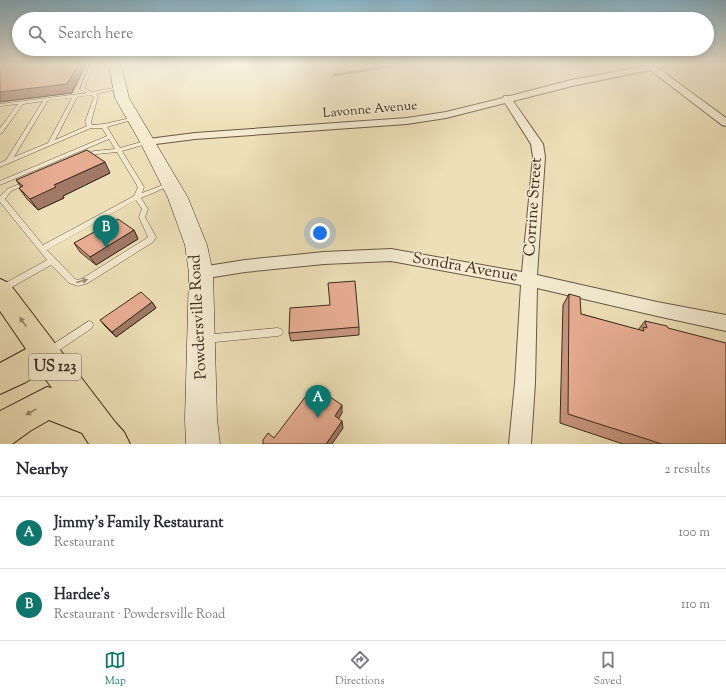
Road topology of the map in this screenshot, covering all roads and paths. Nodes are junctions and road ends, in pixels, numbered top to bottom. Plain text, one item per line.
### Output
1 (83, 86) edge
2 (561, 86) edge
3 (680, 86) edge
4 (119, 88) joint
5 (90, 94) junction
6 (76, 96) junction
7 (506, 98) junction
8 (47, 99) junction
9 (22, 102) junction
10 (0, 105) edge
11 (133, 118) junction
12 (726, 123) edge
13 (104, 126) junction
14 (90, 127) junction
15 (0, 132) edge
16 (110, 137) junction
17 (148, 142) junction
18 (50, 144) junction
19 (118, 150) junction
20 (8, 162) junction
21 (74, 162) edge
22 (0, 166) edge
23 (38, 178) edge
24 (0, 183) edge
25 (171, 184) junction
26 (137, 197) junction
27 (42, 248) junction
28 (52, 261) junction
29 (201, 273) junction
30 (529, 279) junction
31 (0, 290) edge
32 (726, 323) edge
33 (89, 325) dead end
34 (278, 332) dead end
35 (201, 339) junction
36 (45, 354) junction
37 (0, 379) edge
38 (0, 432) edge
39 (102, 432) edge
40 (199, 436) edge
41 (520, 444) edge

1 - 5 lane
2 - 7 street, Lavonne Avenue
3 - 12 street
4 - 5 lane
4 - 11 street, Powdersville Road
5 - 6 lane
5 - 14 lane
6 - 8 lane
6 - 18 lane
7 - 17 street, Lavonne Avenue
7 - 30 street, Corrine Street
8 - 9 lane
8 - 20 lane
9 - 10 lane
9 - 15 lane
11 - 13 lane
11 - 17 street, Powdersville Road
13 - 14 lane
13 - 16 lane
14 - 18 lane
16 - 19 lane
16 - 24 lane
17 - 19 lane
17 - 25 street, Powdersville Road
18 - 20 lane
19 - 21 lane
19 - 26 lane
20 - 22 lane
23 - 27 lane
25 - 26 lane
25 - 29 street, Powdersville Road
26 - 27 lane
28 -> 26 lane
27 - 28 lane
28 - 31 lane
29 - 30 street, Sondra Avenue
29 - 35 street, Powdersville Road
30 - 32 street, Sondra Avenue
30 - 41 street, Corrine Street
36 -> 31 highway, US 123
33 - 36 lane
34 - 35 lane
35 - 40 street, Powdersville Road
36 - 37 highway
36 - 39 highway, US 123
39 -> 38 highway

